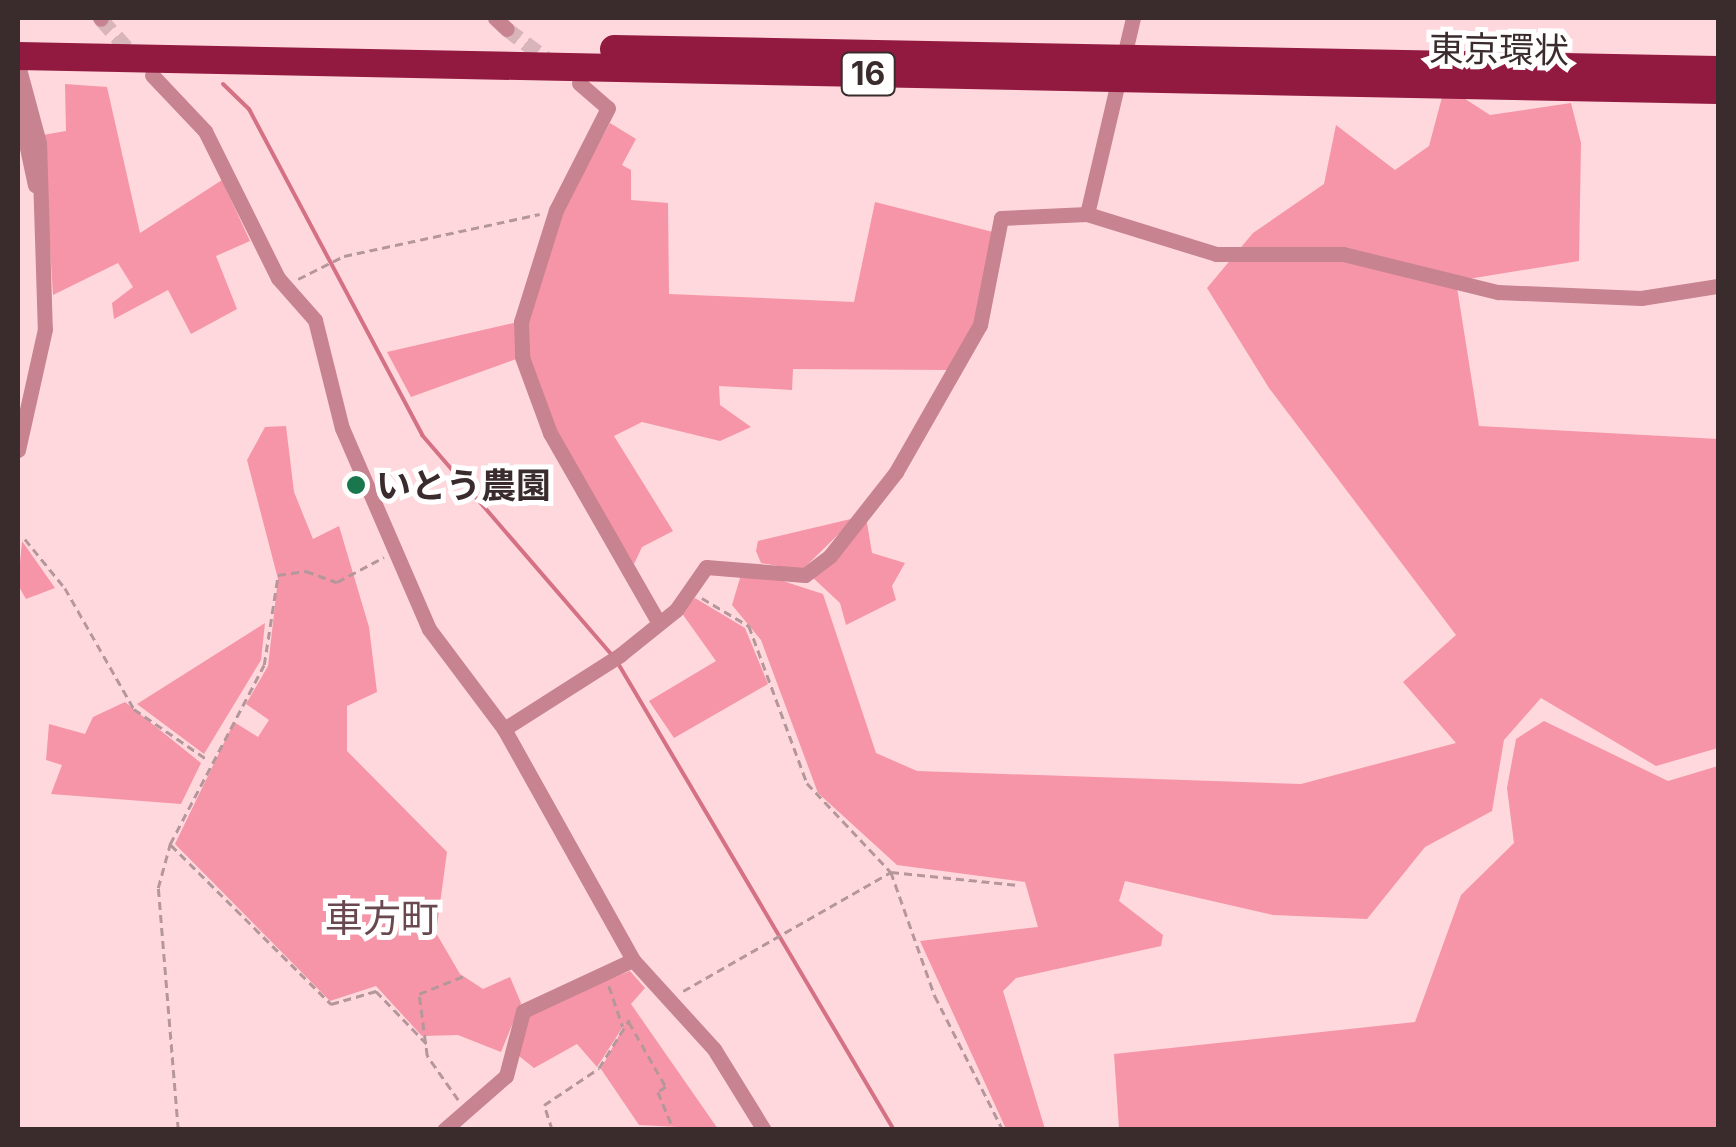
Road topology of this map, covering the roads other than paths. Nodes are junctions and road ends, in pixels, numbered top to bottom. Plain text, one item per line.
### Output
1 (1133, 18) edge
2 (18, 37) edge
3 (18, 56) edge
4 (18, 65) edge
5 (1121, 70) junction
6 (1718, 70) edge
7 (152, 75) dead end
8 (578, 83) dead end
9 (1718, 90) edge
10 (18, 106) edge
11 (41, 206) junction
12 (1088, 214) junction
13 (1718, 286) edge
14 (18, 450) edge
15 (659, 624) junction
16 (504, 728) junction
17 (633, 960) junction
18 (444, 1130) edge
19 (764, 1130) edge

1 - 5 street
2 - 5 highway, 東京環状 / 16
3 - 5 highway, 東京環状 / 16
4 - 11 street
5 - 6 highway, 東京環状 / 16
5 - 9 highway, 東京環状 / 16
5 - 12 street
7 - 16 street
8 - 15 street
10 - 11 street
11 - 14 street
12 - 13 street
12 - 15 street
15 - 16 street
16 - 17 street
17 - 18 street
17 - 19 street

